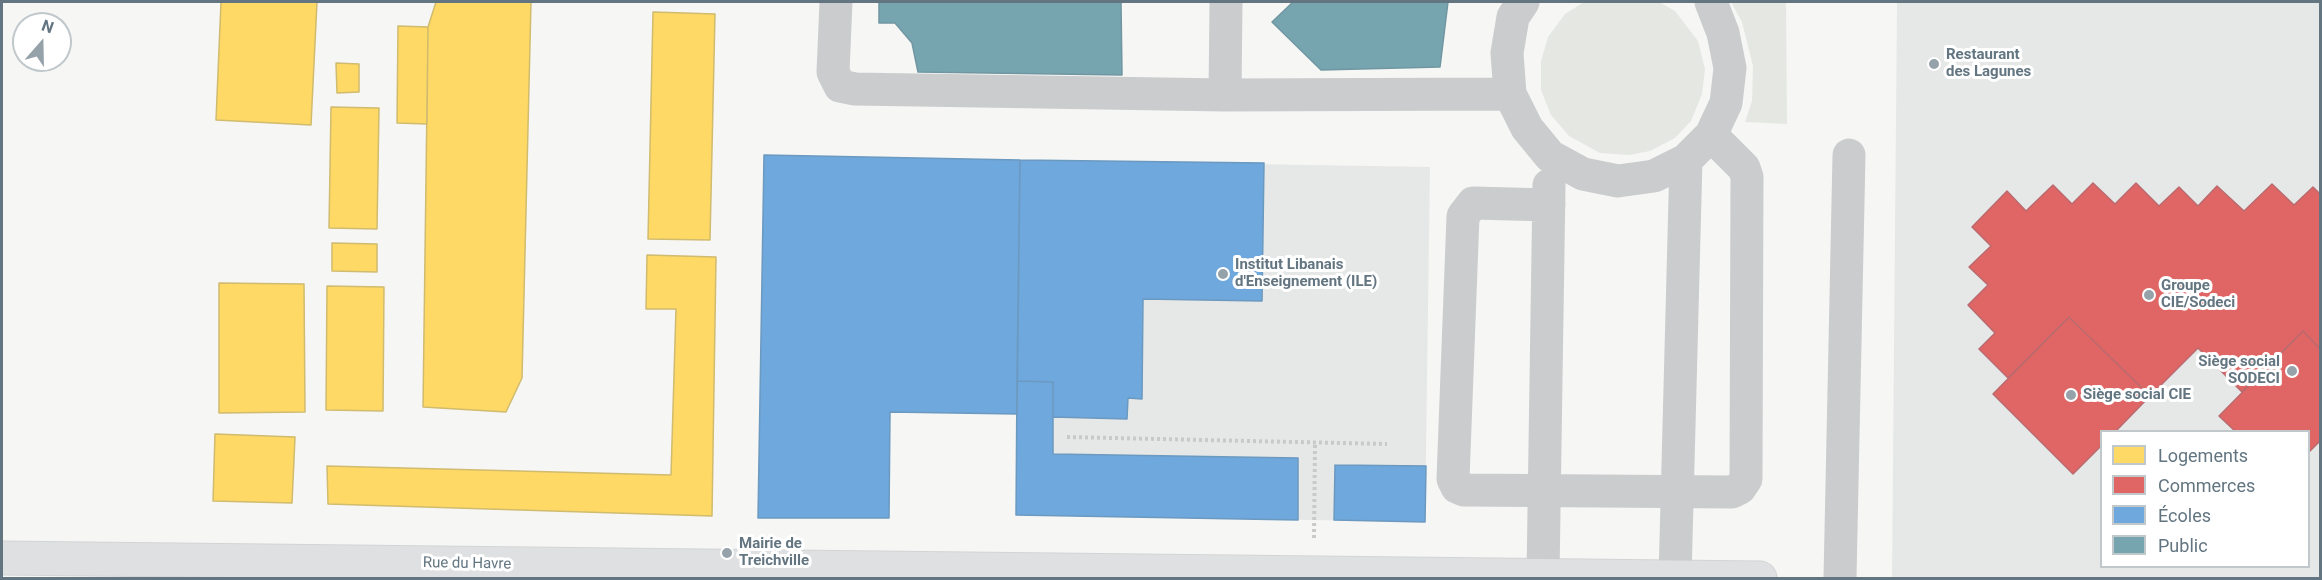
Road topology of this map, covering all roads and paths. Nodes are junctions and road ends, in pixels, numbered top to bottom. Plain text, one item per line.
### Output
1 (836, 2) edge
2 (1226, 2) edge
3 (1523, 2) edge
4 (1711, 2) edge
5 (1510, 94) junction
6 (1225, 96) junction
7 (1711, 135) junction
8 (1849, 155) dead end
9 (1550, 156) junction
10 (1686, 160) junction
11 (1549, 205) junction
12 (1067, 437) dead end
13 (1315, 442) junction
14 (1387, 444) dead end
15 (1544, 489) junction
16 (1677, 492) junction
17 (2, 558) edge
18 (464, 571) edge
19 (1035, 574) edge
20 (1313, 576) edge
21 (1544, 576) junction
22 (1675, 578) edge
23 (1760, 579) edge
24 (1840, 579) edge

1 - 6 lane
2 - 6 lane
3 - 5 lane
4 - 7 lane
5 - 6 lane
5 - 9 lane
7 - 10 lane
7 - 16 lane
8 - 24 lane
9 - 10 lane
9 - 11 lane
10 - 16 lane
11 - 15 lane
11 - 15 lane
12 - 13 path
13 - 14 path
13 - 20 path
15 - 16 lane
15 - 21 lane
16 - 22 lane
17 - 18 main road, Rue du Havre
18 - 19 main road, Rue du Havre
19 - 20 main road, Rue du Havre
20 - 21 main road, Rue du Havre
21 - 22 main road, Rue du Havre
22 - 23 main road, Rue du Havre

